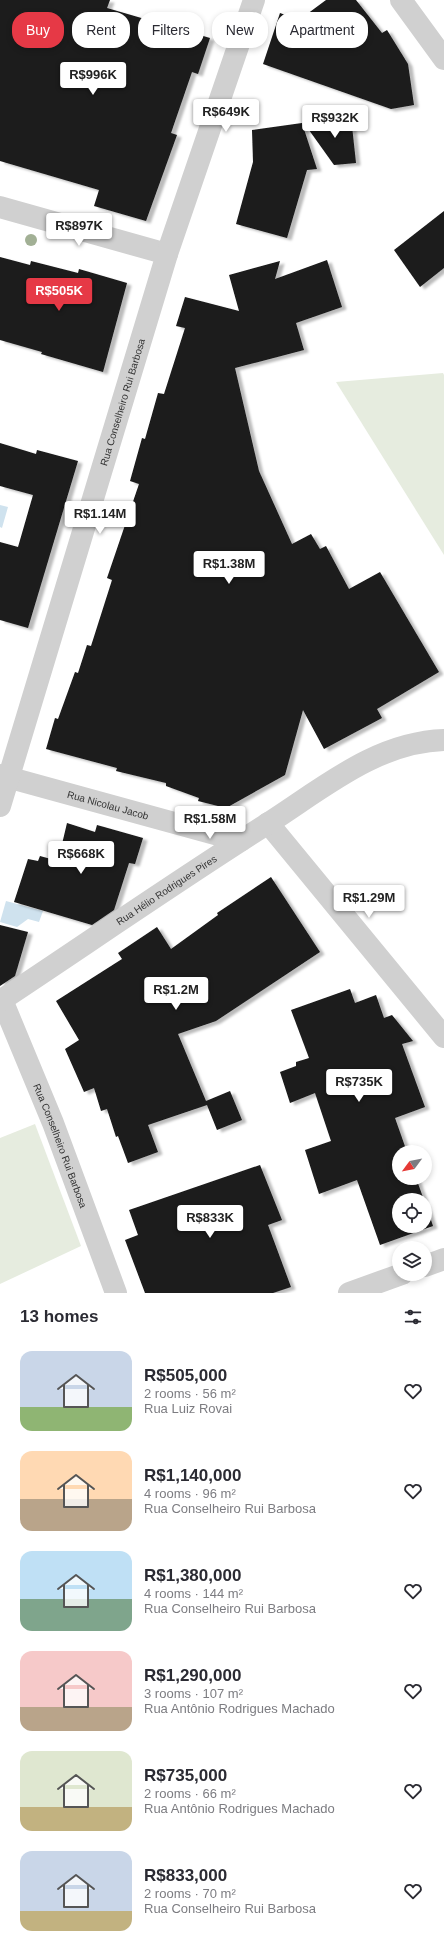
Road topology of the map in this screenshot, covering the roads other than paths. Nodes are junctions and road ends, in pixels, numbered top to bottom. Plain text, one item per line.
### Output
1 (254, 0) edge
2 (401, 0) edge
3 (444, 59) edge
4 (0, 207) edge
5 (167, 254) junction
6 (444, 740) edge
7 (4, 776) edge
8 (0, 806) edge
9 (268, 823) junction
10 (240, 841) junction
11 (1, 1000) edge
12 (444, 1037) edge
13 (444, 1259) edge
14 (432, 1263) edge
15 (392, 1278) edge
16 (116, 1293) edge
17 (349, 1293) edge

1 - 5 street, Rua Conselheiro Rui Barbosa
2 - 3 street
4 - 5 street
5 - 7 street, Rua Conselheiro Rui Barbosa
6 - 9 street, Rua Hélio Rodrigues Pires
7 - 8 street, Rua Conselheiro Rui Barbosa
7 - 10 street, Rua Nicolau Jacob
9 - 10 street, Rua Hélio Rodrigues Pires
9 - 12 street
10 - 11 street, Rua Hélio Rodrigues Pires
11 - 16 street, Rua Conselheiro Rui Barbosa
13 - 14 street
15 - 17 street

